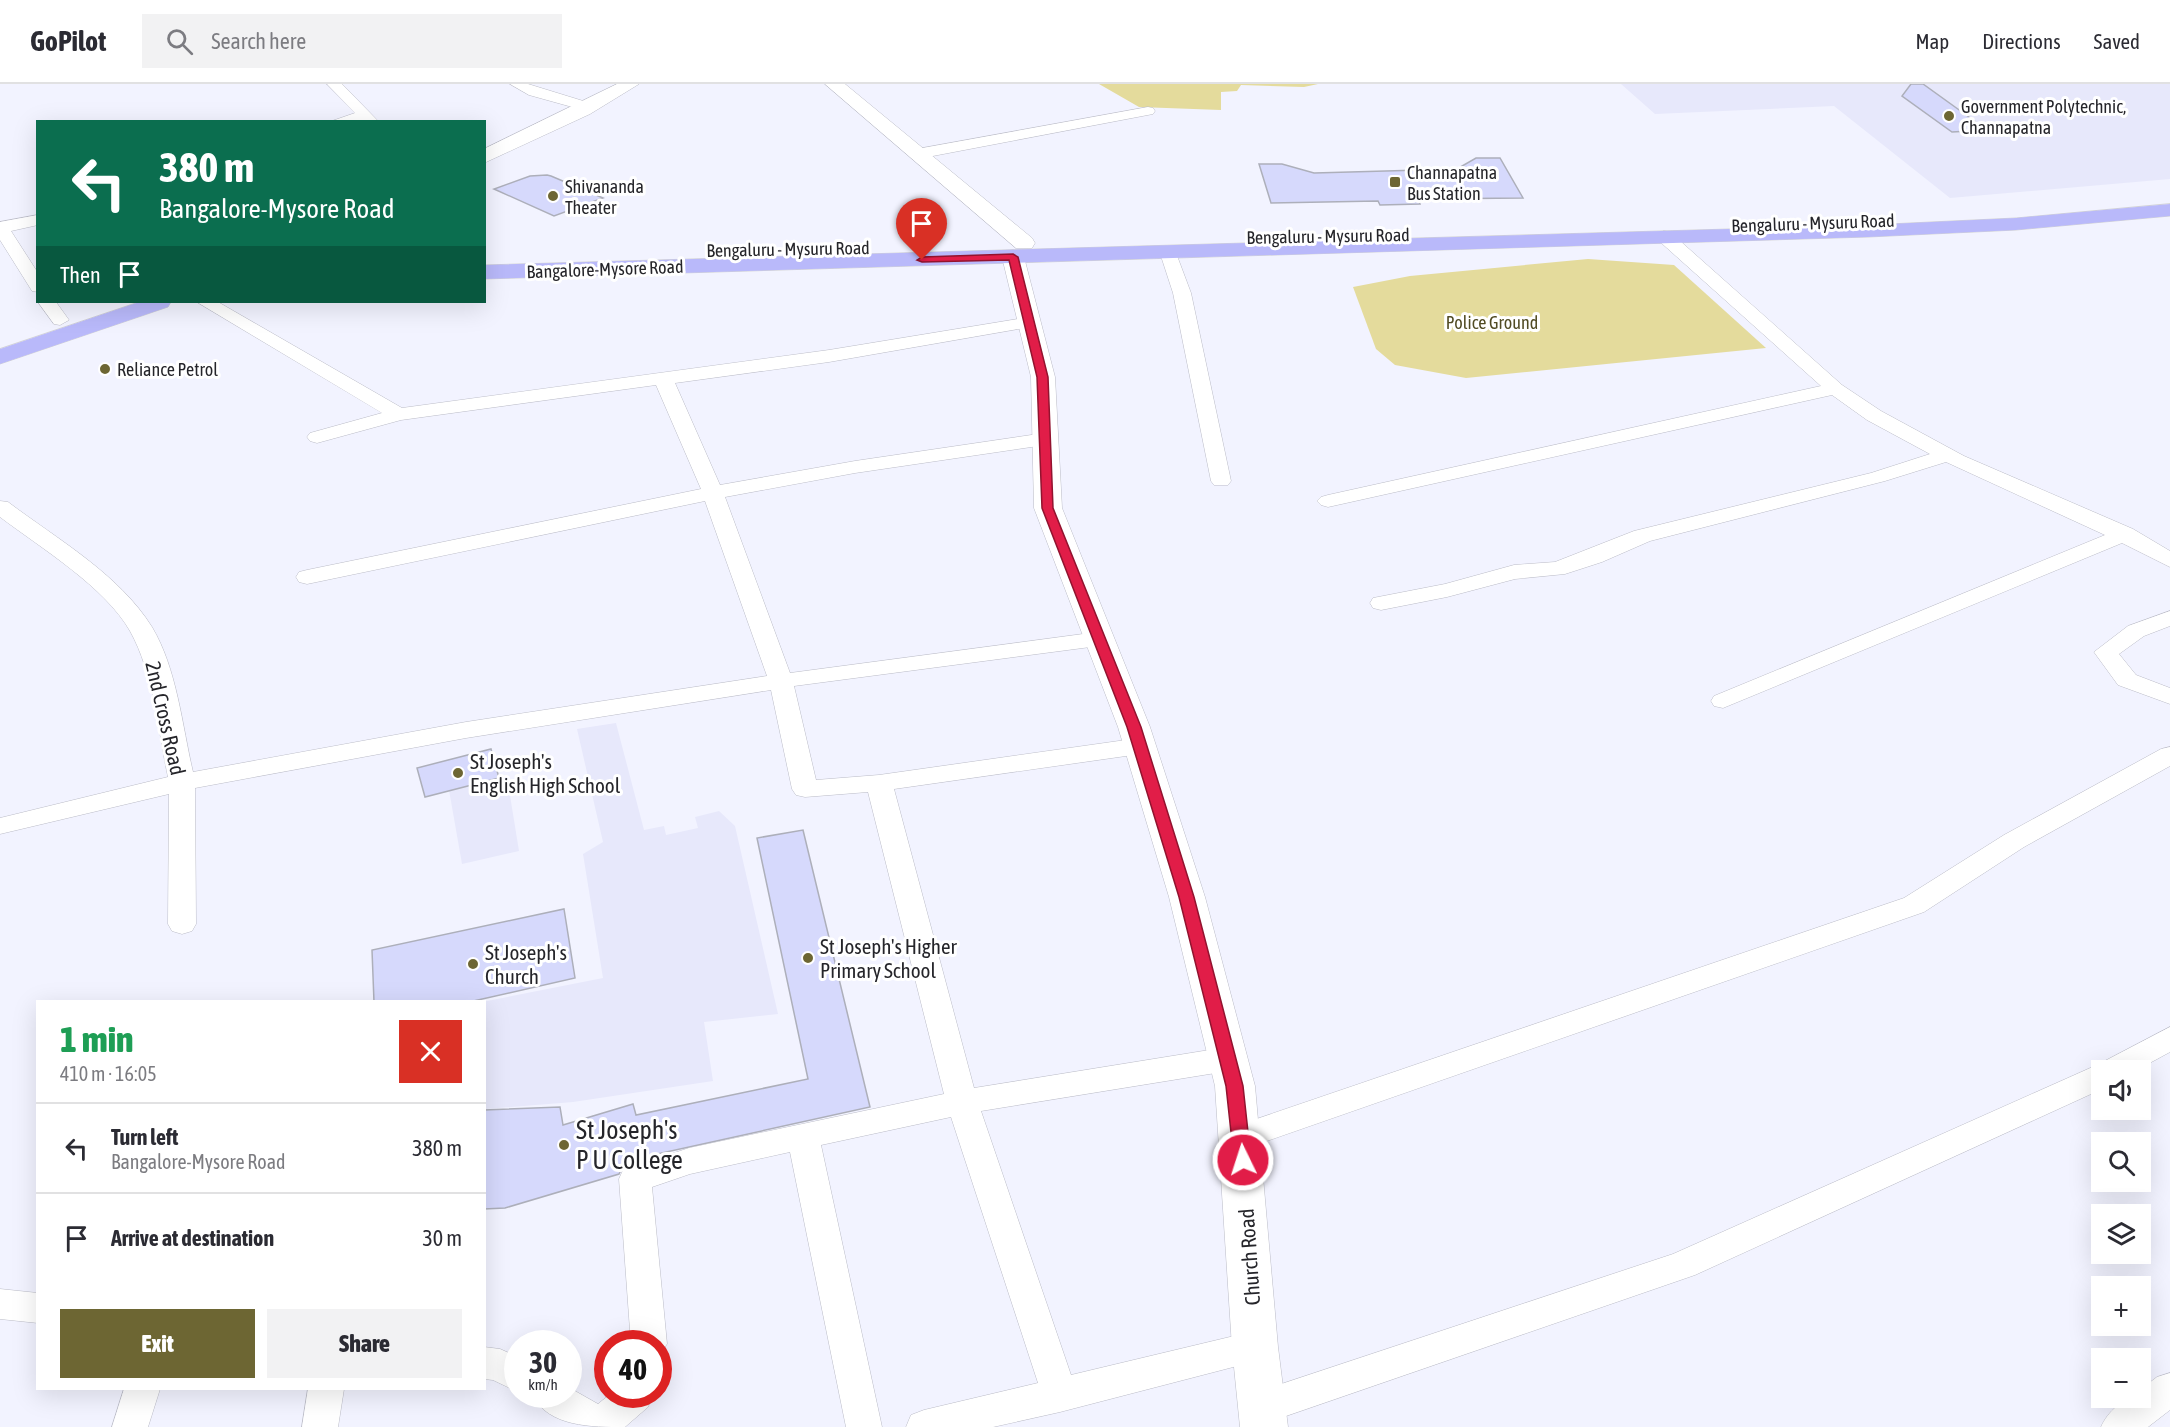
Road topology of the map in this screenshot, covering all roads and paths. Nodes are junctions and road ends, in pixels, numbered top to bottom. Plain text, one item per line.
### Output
1 (334, 84) edge
2 (517, 84) edge
3 (630, 84) edge
4 (834, 84) edge
5 (588, 107) junction
6 (1149, 111) dead end
7 (369, 118) edge
8 (352, 120) edge
9 (917, 154) junction
10 (486, 156) edge
11 (2170, 199) edge
12 (2170, 210) edge
13 (36, 220) edge
14 (1, 228) edge
15 (1603, 234) junction
16 (1664, 236) junction
17 (1248, 244) junction
18 (1019, 250) junction
19 (1168, 253) junction
20 (8, 256) edge
21 (486, 257) edge
22 (486, 272) edge
23 (36, 285) edge
24 (108, 303) edge
25 (156, 303) edge
26 (208, 303) edge
27 (54, 311) edge
28 (1030, 321) junction
29 (0, 342) edge
30 (0, 357) edge
31 (663, 378) junction
32 (1835, 389) junction
33 (399, 414) junction
34 (317, 437) dead end
35 (1045, 439) junction
36 (1949, 455) junction
37 (1221, 481) dead end
38 (713, 493) junction
39 (1328, 501) dead end
40 (0, 507) edge
41 (2125, 534) junction
42 (2170, 560) edge
43 (307, 577) dead end
44 (1380, 603) dead end
45 (2170, 618) edge
46 (1098, 639) junction
47 (781, 681) junction
48 (2170, 697) edge
49 (1723, 701) dead end
50 (1140, 746) junction
51 (2170, 755) edge
52 (182, 782) junction
53 (879, 783) junction
54 (3, 826) dead end
55 (182, 924) dead end
56 (2170, 1038) edge
57 (1228, 1059) junction
58 (2129, 1060) edge
59 (2091, 1080) edge
60 (962, 1102) junction
61 (803, 1137) junction
62 (1241, 1137) junction
63 (0, 1304) edge
64 (36, 1308) edge
65 (648, 1330) edge
66 (1255, 1347) junction
67 (486, 1363) edge
68 (504, 1367) edge
69 (142, 1390) edge
70 (326, 1390) edge
71 (2168, 1394) edge
72 (1060, 1396) junction
73 (572, 1408) edge
74 (621, 1408) edge
75 (1264, 1417) edge
76 (602, 1426) edge
77 (130, 1427) edge
78 (320, 1427) edge
79 (864, 1427) edge
80 (924, 1427) edge
81 (2119, 1427) edge

1 - 7 street
2 - 5 street
3 - 5 street
4 - 9 street
5 - 10 street
6 - 9 street
7 - 8 street
9 - 18 street
11 - 15 main road, Bengaluru - Mysuru Road
12 - 16 main road, Bengaluru - Mysuru Road
13 - 14 street
14 - 20 street
15 - 16 main road, Bengaluru - Mysuru Road
15 - 17 main road, Bengaluru - Mysuru Road
16 - 32 street
17 - 18 main road, Bengaluru - Mysuru Road
17 - 19 main road, Bengaluru - Mysuru Road
18 - 19 main road, Bengaluru - Mysuru Road
18 - 21 main road, Bengaluru - Mysuru Road
18 - 22 main road, Bangalore-Mysore Road
18 - 28 street, Church Road
19 - 37 street
20 - 23 street
24 - 27 main road
25 - 30 main road
26 - 33 street
27 - 29 main road
28 - 31 street
28 - 35 street, Church Road
31 - 33 street
31 - 38 street
32 - 36 street
32 - 39 street
33 - 34 street
35 - 38 street
35 - 46 street, Church Road
36 - 41 street
36 - 44 street
38 - 43 street
38 - 47 street
40 - 52 street, 2nd Cross Road
41 - 42 street
41 - 49 street
45 - 48 street
46 - 47 street
46 - 50 street, Church Road
47 - 52 street
47 - 53 street
50 - 53 street
50 - 57 street, Church Road
51 - 62 street
52 - 54 street
52 - 55 street, 2nd Cross Road
53 - 60 street
56 - 58 street
57 - 60 street
57 - 62 street, Church Road
59 - 75 street
60 - 61 street
60 - 72 street
61 - 65 street
61 - 79 street
62 - 66 street, Church Road
63 - 64 street
66 - 72 street
66 - 75 street, Church Road
67 - 68 street
69 - 77 street
70 - 78 street
71 - 81 street
72 - 80 street
73 - 76 street
74 - 76 street

